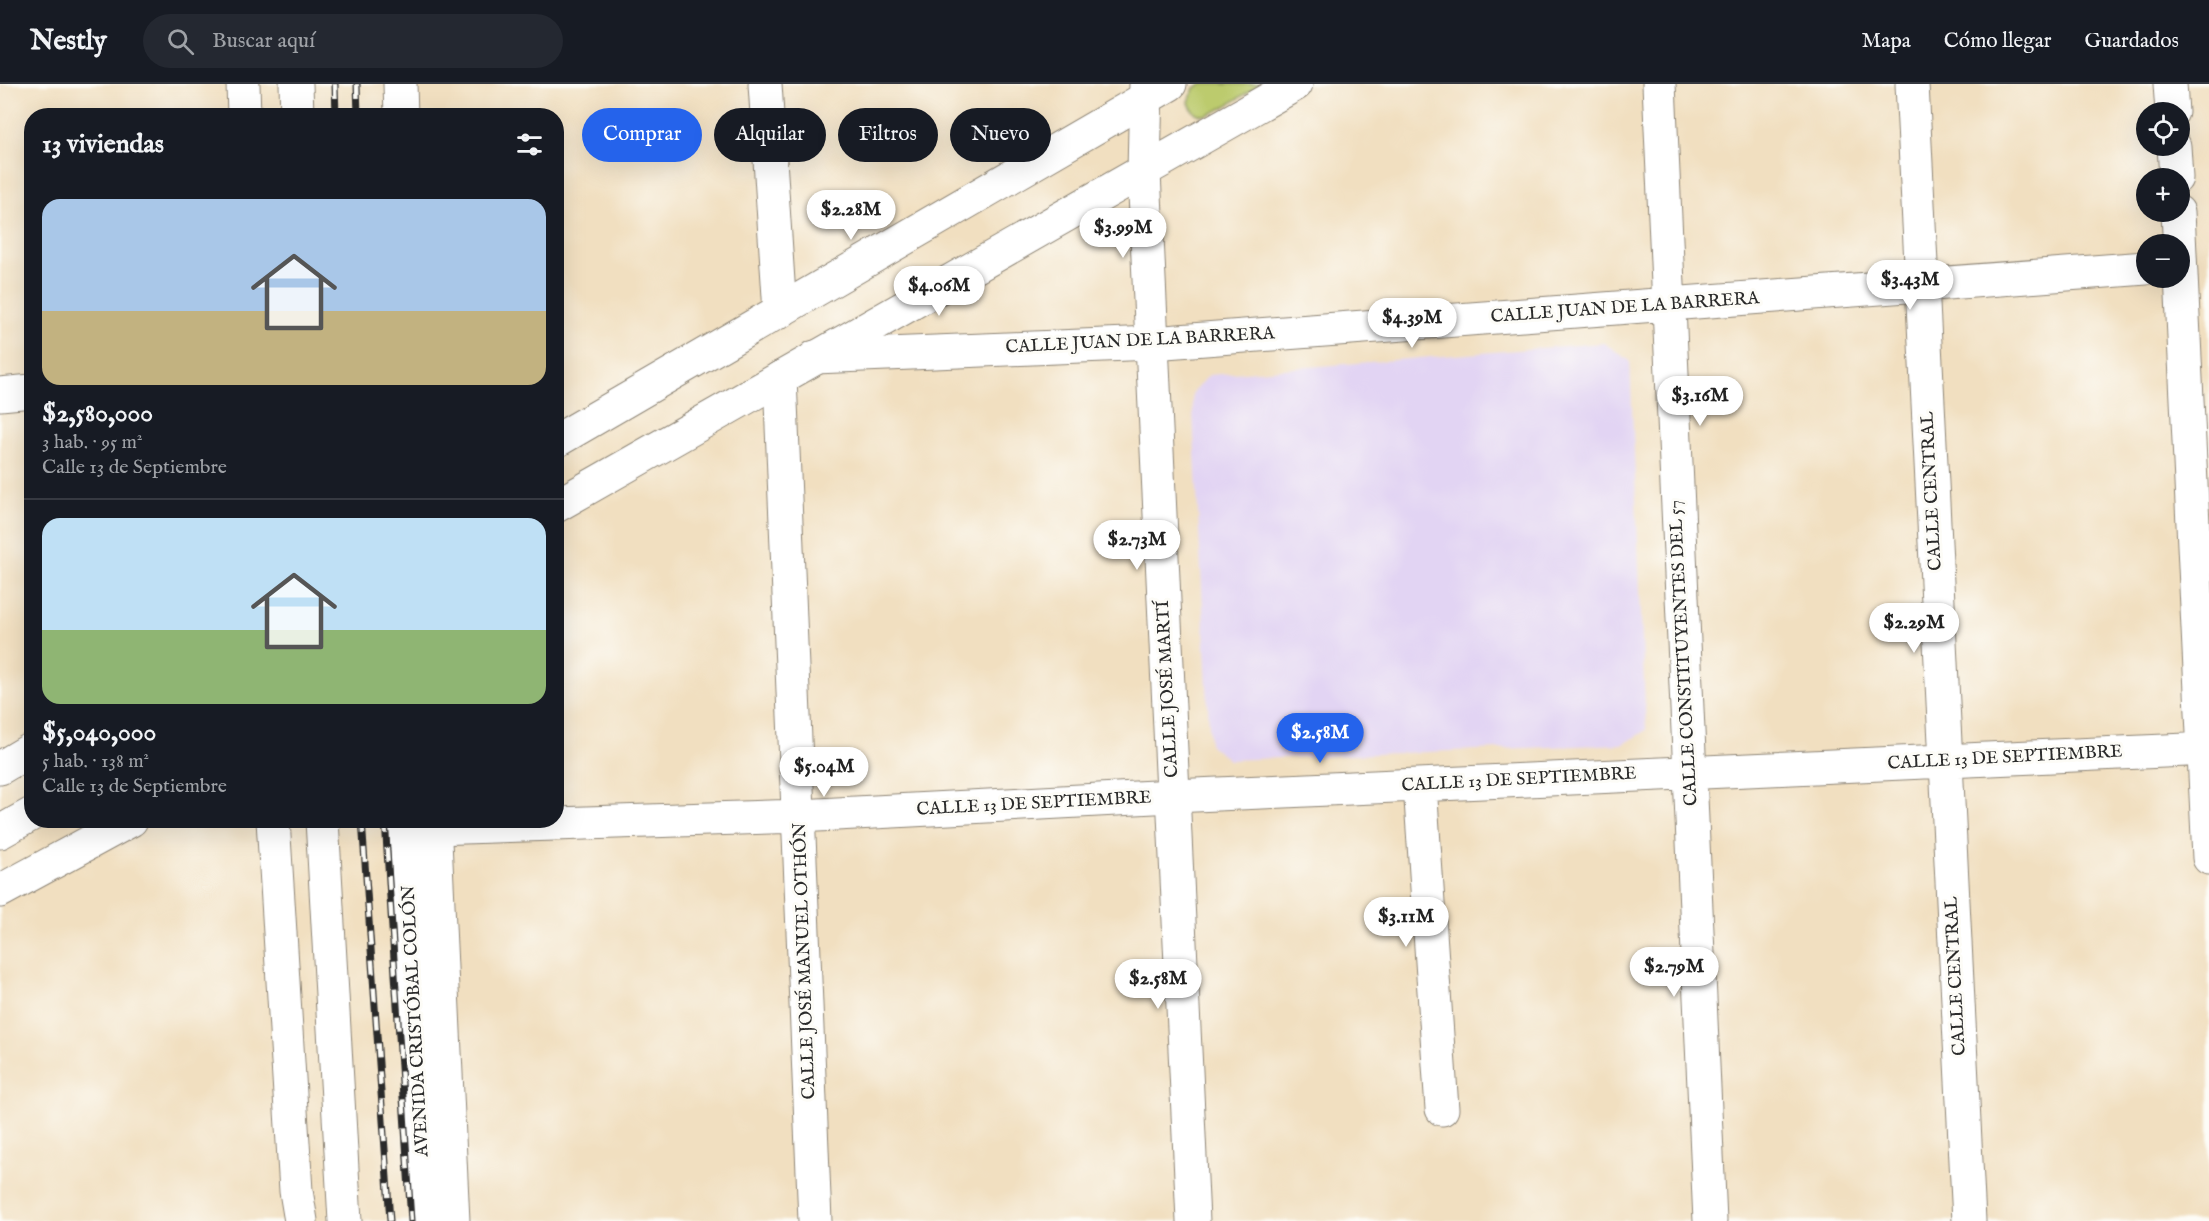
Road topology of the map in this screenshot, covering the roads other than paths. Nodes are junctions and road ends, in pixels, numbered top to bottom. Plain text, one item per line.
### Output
1 (243, 84) edge
2 (296, 84) edge
3 (381, 84) edge
4 (400, 84) edge
5 (765, 84) edge
6 (1296, 84) edge
7 (1659, 84) edge
8 (1912, 84) edge
9 (2170, 84) edge
10 (1154, 88) edge
11 (2171, 102) edge
12 (244, 108) edge
13 (297, 108) edge
14 (382, 108) edge
15 (402, 108) edge
16 (1144, 172) junction
17 (2190, 264) edge
18 (2136, 269) edge
19 (1923, 285) junction
20 (1669, 304) junction
21 (780, 312) junction
22 (1152, 343) junction
23 (815, 357) junction
24 (780, 378) junction
25 (24, 392) edge
26 (0, 394) edge
27 (564, 436) edge
28 (564, 501) edge
29 (2206, 749) edge
30 (24, 754) edge
31 (1944, 760) junction
32 (0, 768) edge
33 (1690, 772) junction
34 (1420, 785) junction
35 (1173, 796) junction
36 (799, 816) junction
37 (24, 818) edge
38 (564, 820) edge
39 (116, 828) edge
40 (273, 828) edge
41 (322, 828) edge
42 (424, 828) edge
43 (424, 828) edge
44 (0, 832) edge
45 (2209, 858) edge
46 (0, 891) edge
47 (1442, 1109) dead end
48 (302, 1221) edge
49 (345, 1221) edge
50 (429, 1221) edge
51 (453, 1221) edge
52 (815, 1221) edge
53 (1193, 1221) edge
54 (1710, 1221) edge
55 (1969, 1221) edge

1 - 12 street
2 - 13 street
3 - 14 street
4 - 15 street
5 - 21 street
6 - 16 street
7 - 20 street, CALLE CONSTITUYENTES DEL 57
8 - 19 street, CALLE CENTRAL
9 - 11 street
10 - 16 street, CALLE JOSÉ MARTÍ
10 - 21 street
16 - 22 street, CALLE JOSÉ MARTÍ
16 - 23 street
17 - 29 street
18 - 19 street, CALLE JUAN DE LA BARRERA
19 - 20 street, CALLE JUAN DE LA BARRERA
19 - 31 street, CALLE CENTRAL
20 - 22 street, CALLE JUAN DE LA BARRERA
20 - 33 street, CALLE CONSTITUYENTES DEL 57
21 - 27 street
22 - 23 street, CALLE JUAN DE LA BARRERA
22 - 35 street, CALLE JOSÉ MARTÍ
23 - 24 street
24 - 28 street
24 - 36 street, CALLE JOSÉ MANUEL OTHÓN
25 - 26 street
29 - 31 street, CALLE 13 DE SEPTIEMBRE
29 - 45 street
30 - 32 street
31 - 33 street, CALLE 13 DE SEPTIEMBRE
31 - 55 street, CALLE CENTRAL
33 - 34 street, CALLE 13 DE SEPTIEMBRE
33 - 54 street, CALLE CONSTITUYENTES DEL 57
34 - 35 street, CALLE 13 DE SEPTIEMBRE
34 - 47 street
35 - 36 street, CALLE 13 DE SEPTIEMBRE
35 - 53 street, CALLE JOSÉ MARTÍ
36 - 38 street, CALLE 13 DE SEPTIEMBRE
36 - 52 street, CALLE JOSÉ MANUEL OTHÓN
37 - 44 street
39 - 46 street
40 - 48 street
41 - 49 street
42 - 50 street, AVENIDA CRISTÓBAL COLÓN
43 - 51 street

